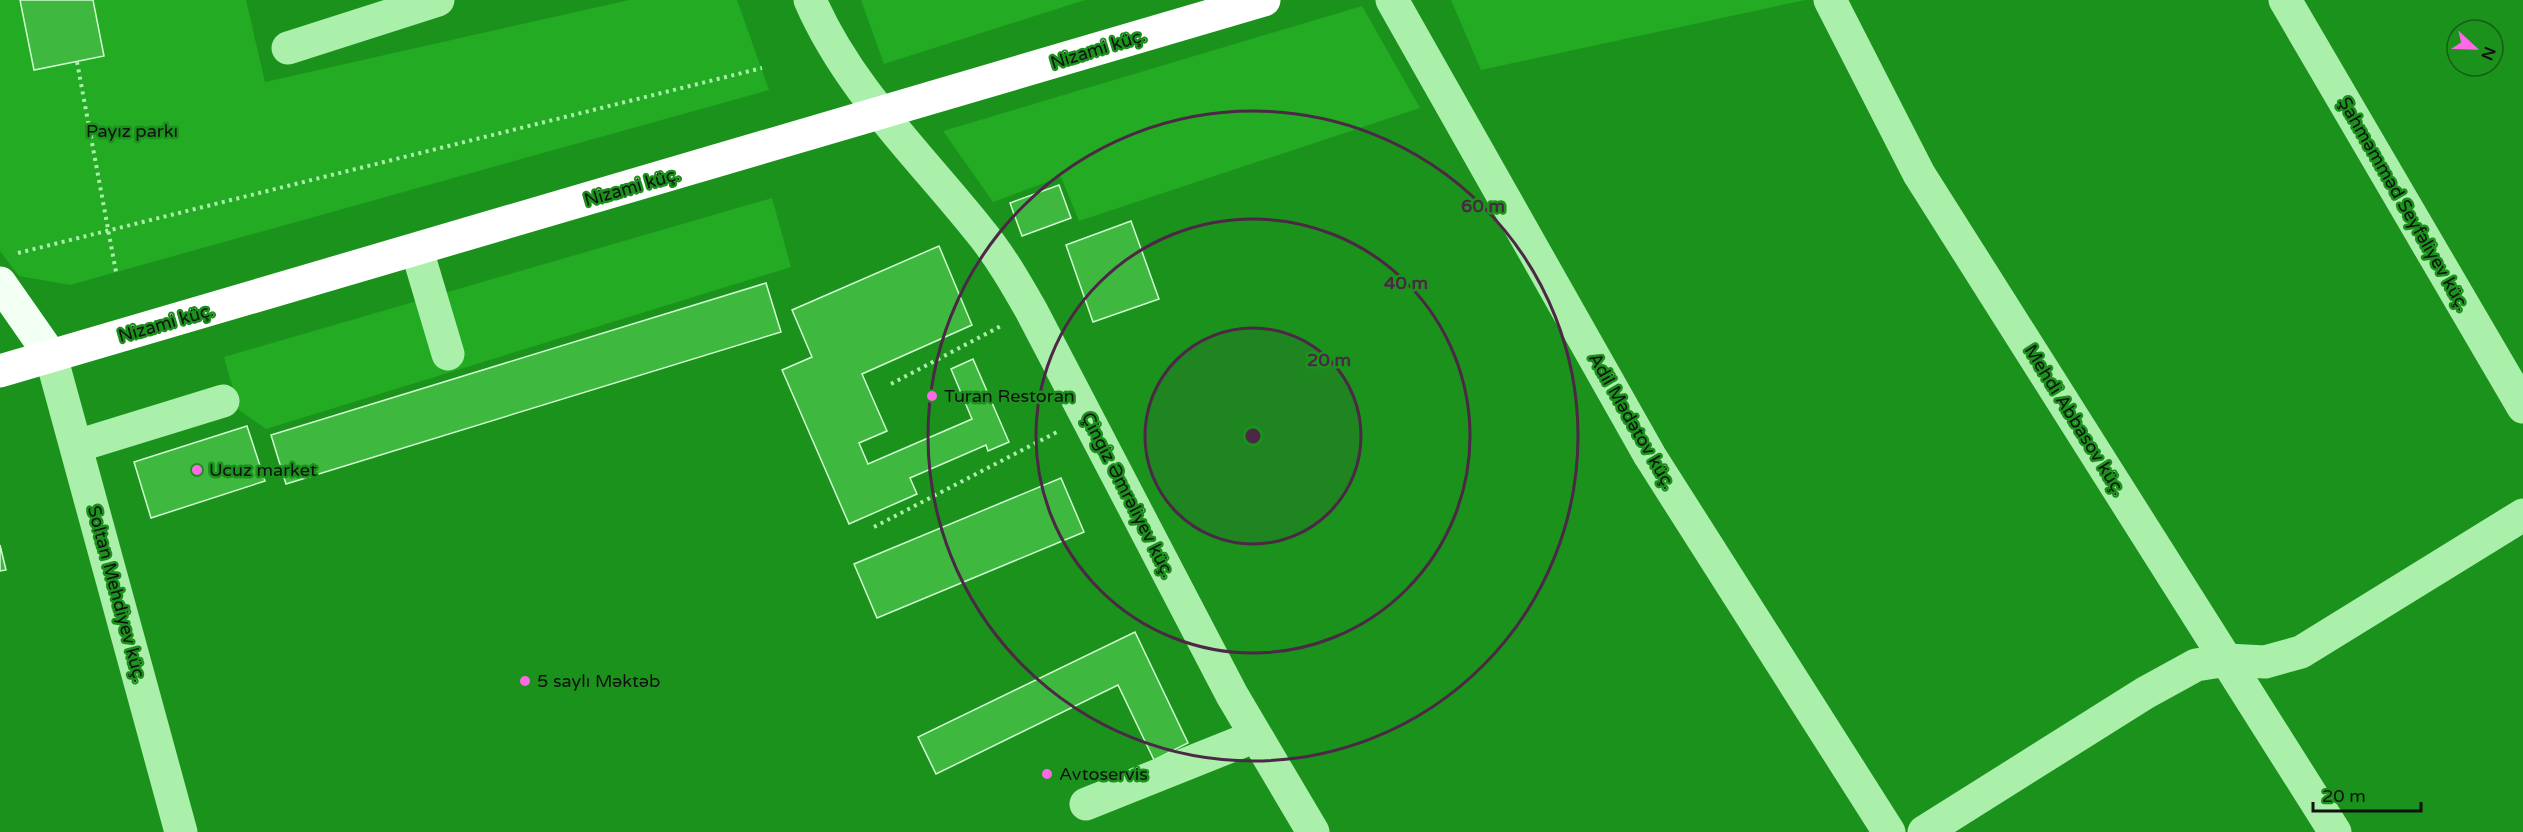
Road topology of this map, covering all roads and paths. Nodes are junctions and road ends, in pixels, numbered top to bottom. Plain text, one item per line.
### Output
1 (438, 0) edge
2 (810, 0) edge
3 (1264, 0) edge
4 (1392, 0) edge
5 (1830, 0) edge
6 (2285, 0) edge
7 (288, 48) dead end
8 (77, 62) dead end
9 (762, 68) dead end
10 (882, 114) junction
11 (108, 232) junction
12 (417, 250) junction
13 (14, 254) dead end
14 (116, 273) dead end
15 (0, 283) edge
16 (1031, 310) junction
17 (448, 354) dead end
18 (51, 356) junction
19 (0, 371) edge
20 (891, 384) dead end
21 (223, 401) dead end
22 (2523, 407) edge
23 (1088, 416) junction
24 (77, 446) junction
25 (2523, 515) edge
26 (874, 527) dead end
27 (2227, 660) junction
28 (1256, 736) junction
29 (1086, 804) dead end
30 (181, 832) edge
31 (1313, 832) edge
32 (1889, 832) edge
33 (1923, 832) edge
34 (2335, 832) edge

1 - 7 street
2 - 10 street, Çingiz Əmrəliyev küç.
3 - 10 highway, Nizami küç.
4 - 32 street, Adil Mədətov küç.
5 - 27 street, Mehdi Abbasov küç.
6 - 22 street, Şahməmməd Seyfəliyev küç.
8 - 11 path
9 - 11 path
10 - 12 highway, Nizami küç.
10 - 16 street, Çingiz Əmrəliyev küç.
11 - 13 path
11 - 14 path
12 - 17 street
12 - 18 highway, Nizami küç.
15 - 18 main road
16 - 20 path
16 - 23 street, Çingiz Əmrəliyev küç.
18 - 19 highway, Nizami küç.
18 - 24 street, Soltan Mehdiyev küç.
21 - 24 street
23 - 26 path
23 - 28 street, Çingiz Əmrəliyev küç.
24 - 30 street, Soltan Mehdiyev küç.
25 - 27 street
27 - 33 street
27 - 34 street, Mehdi Abbasov küç.
28 - 29 street
28 - 31 street, Çingiz Əmrəliyev küç.

